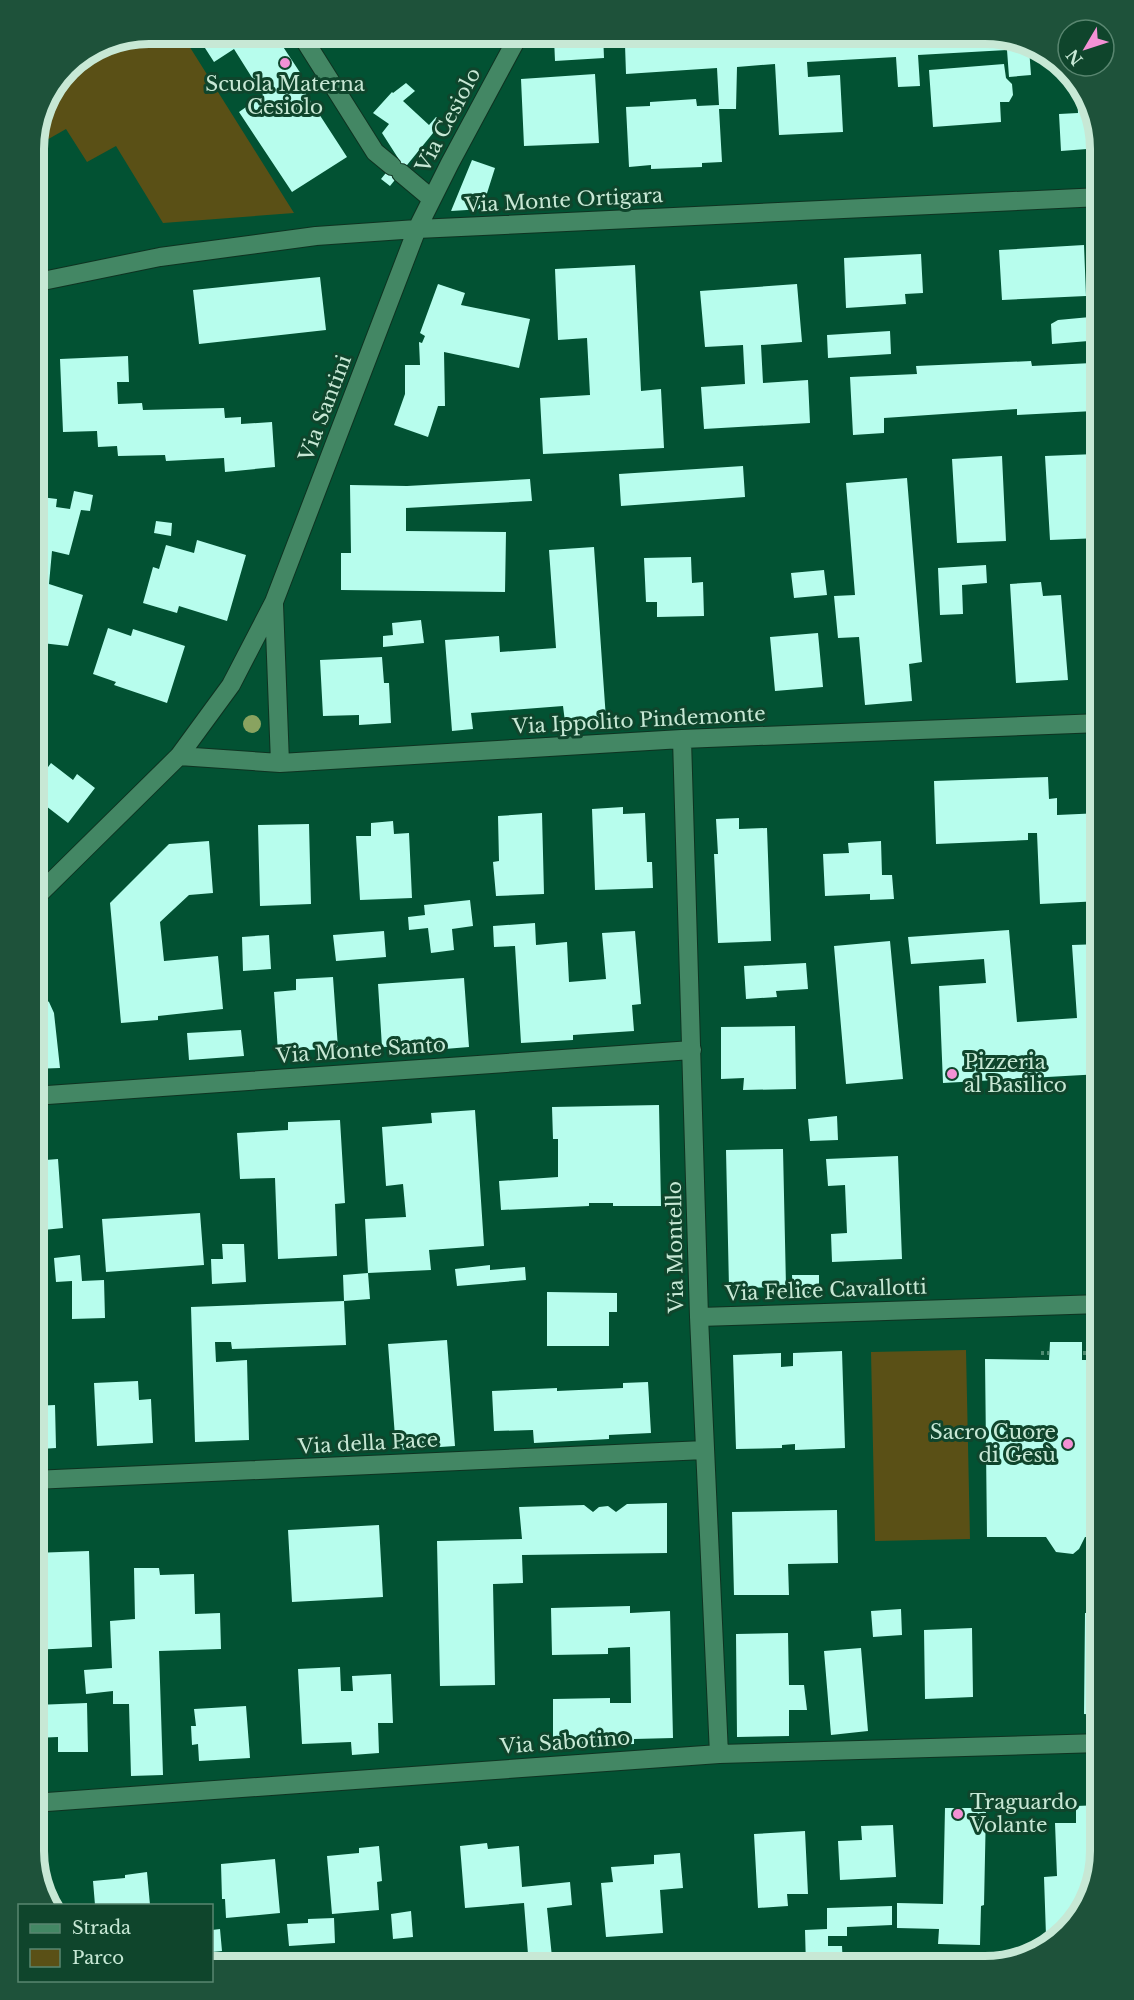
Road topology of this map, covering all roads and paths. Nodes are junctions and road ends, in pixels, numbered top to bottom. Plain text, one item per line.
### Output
1 (307, 44) edge
2 (514, 44) edge
3 (1090, 197) edge
4 (432, 199) junction
5 (417, 229) junction
6 (44, 281) edge
7 (274, 602) junction
8 (1090, 723) edge
9 (682, 739) junction
10 (179, 756) junction
11 (279, 763) junction
12 (44, 889) edge
13 (692, 1050) junction
14 (44, 1095) edge
15 (1090, 1304) edge
16 (699, 1317) junction
17 (1041, 1353) dead end
18 (1049, 1353) dead end
19 (1083, 1353) dead end
20 (1090, 1353) edge
21 (705, 1450) junction
22 (44, 1480) edge
23 (1090, 1743) edge
24 (718, 1754) junction
25 (44, 1802) edge

1 - 4 street
2 - 4 street, Via Cesiolo
3 - 5 street, Via Monte Ortigara
4 - 5 street, Via Cesiolo
5 - 6 street, Via Monte Ortigara
5 - 7 street, Via Santini
7 - 10 street, Via Santini
7 - 11 street, Via Santini
8 - 9 street, Via Ippolito Pindemonte
9 - 11 street, Via Ippolito Pindemonte
9 - 13 street, Via Montello
10 - 11 street, Via Ippolito Pindemonte
10 - 12 street, Via Santini
13 - 14 street, Via Monte Santo
13 - 16 street, Via Montello
15 - 16 street, Via Felice Cavallotti
16 - 21 street, Via Montello
17 - 18 path
19 - 20 path
21 - 22 street, Via della Pace
21 - 24 street, Via Montello
23 - 24 street, Via Sabotino
24 - 25 street, Via Sabotino

